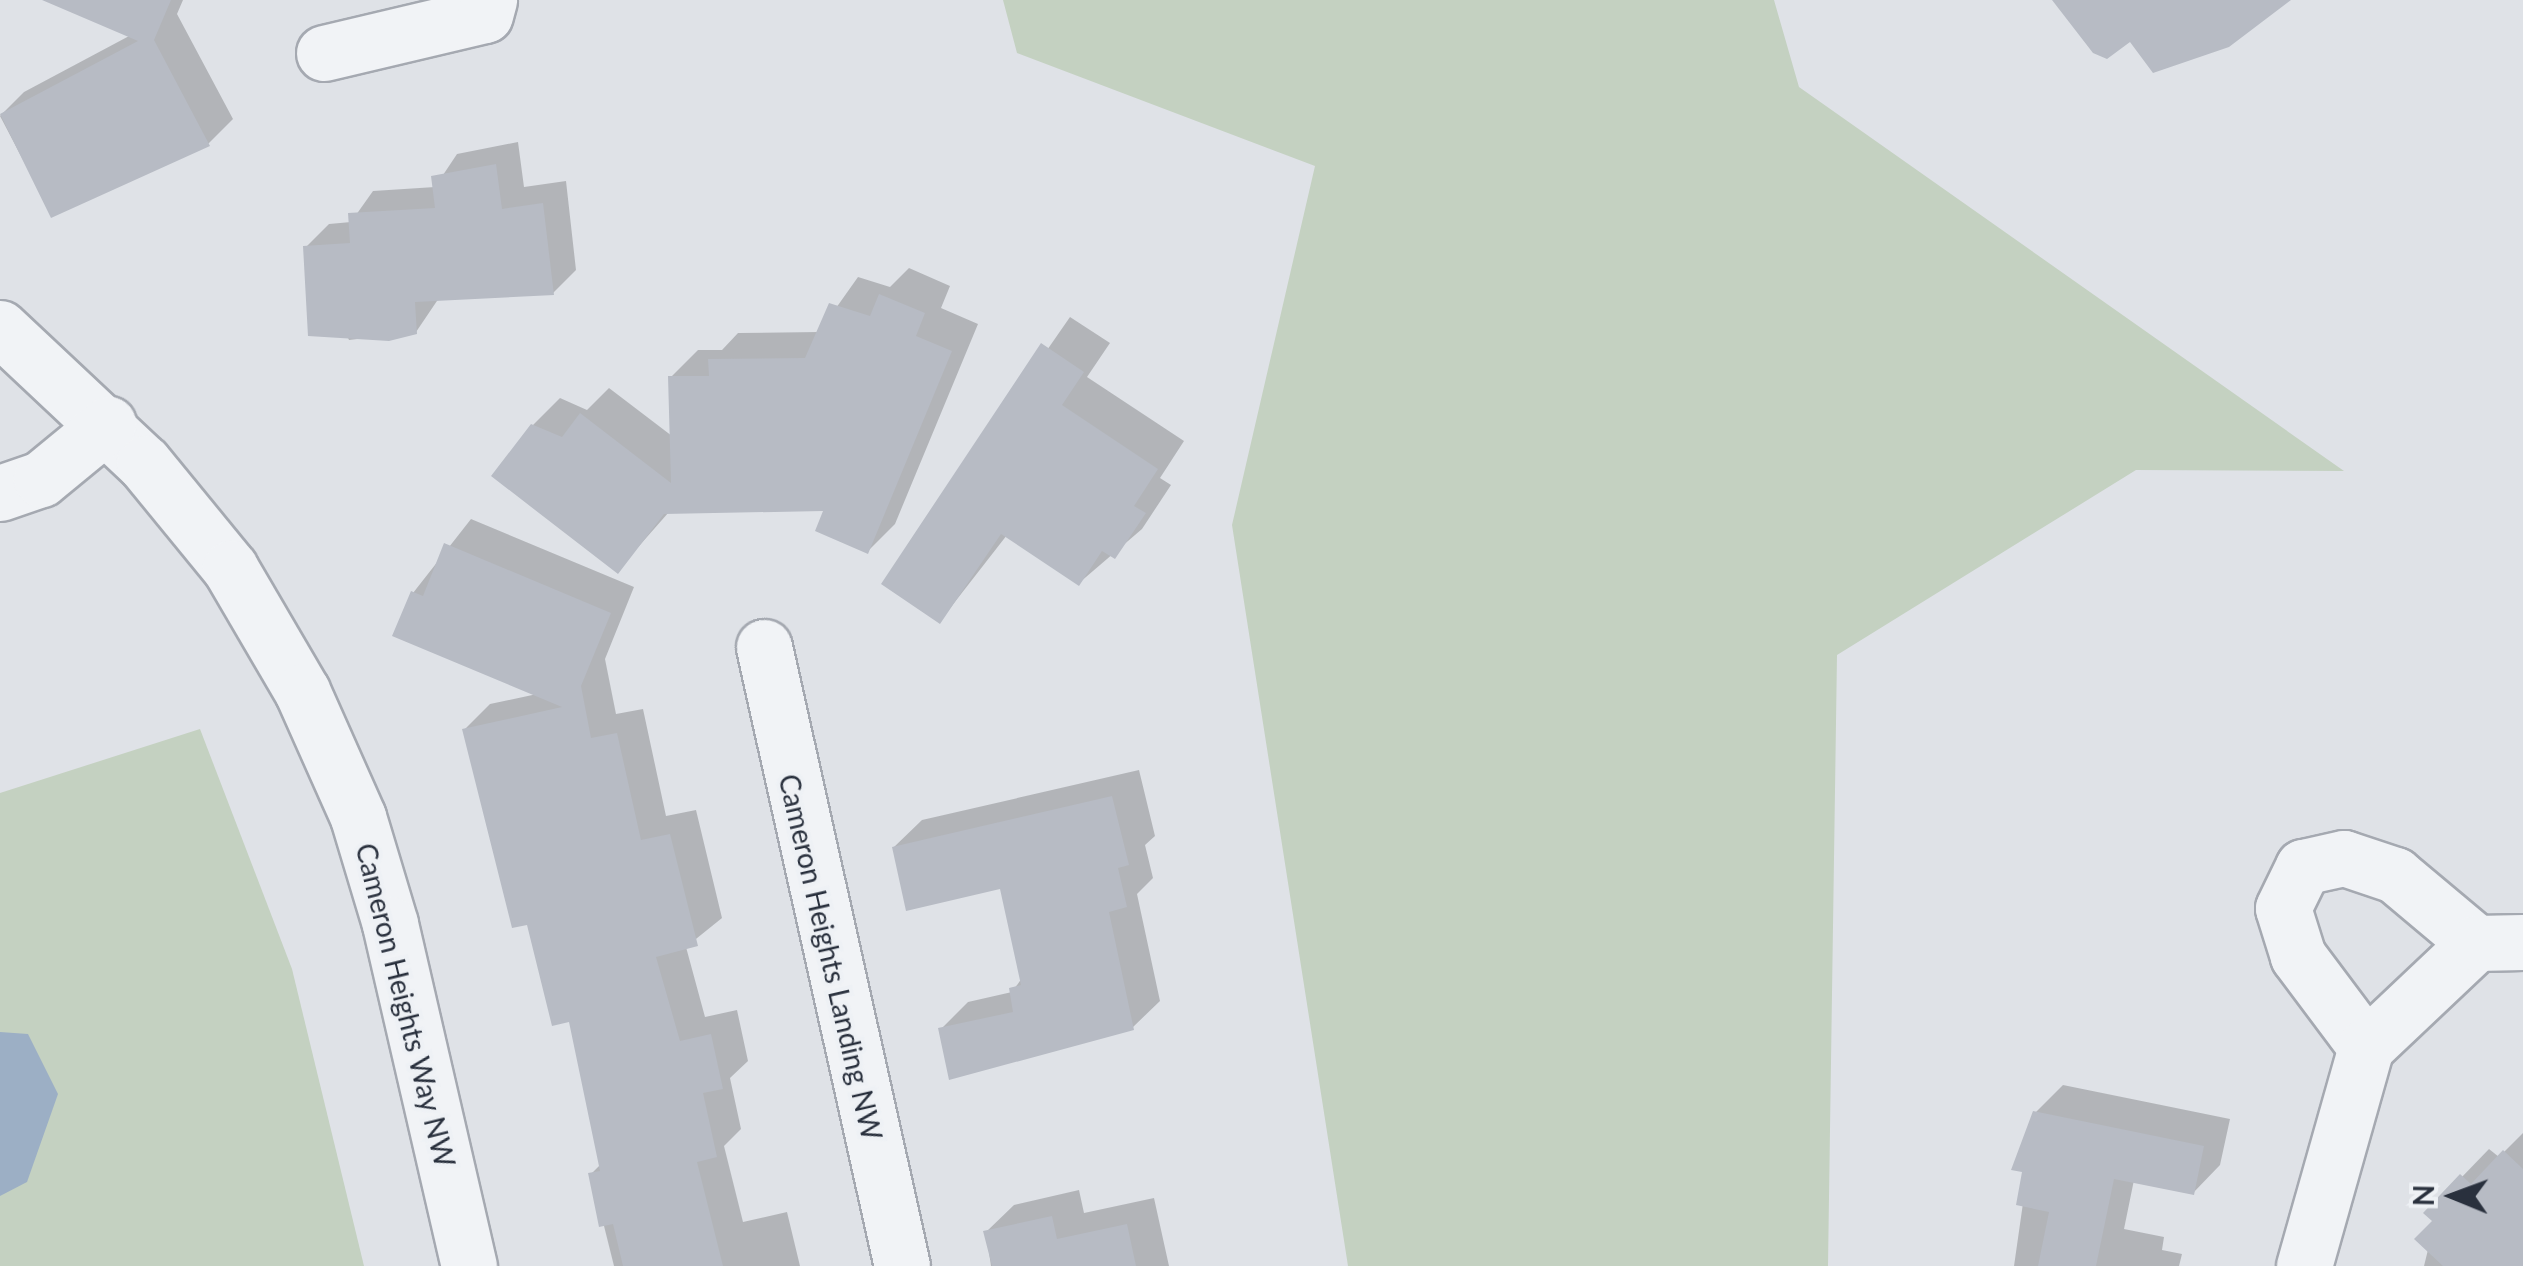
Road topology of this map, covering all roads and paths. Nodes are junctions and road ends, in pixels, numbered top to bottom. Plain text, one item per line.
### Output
1 (488, 0) edge
2 (324, 53) dead end
3 (0, 328) edge
4 (108, 424) junction
5 (0, 493) edge
6 (764, 647) dead end
7 (2500, 942) edge
8 (2366, 1047) junction
9 (469, 1266) edge
10 (902, 1266) edge
11 (2304, 1266) edge

1 - 2 street
3 - 4 street, Cameron Heights Way NW
4 - 5 street
4 - 9 street, Cameron Heights Way NW
6 - 10 street, Cameron Heights Landing NW
7 - 8 street
7 - 8 street
8 - 11 street

